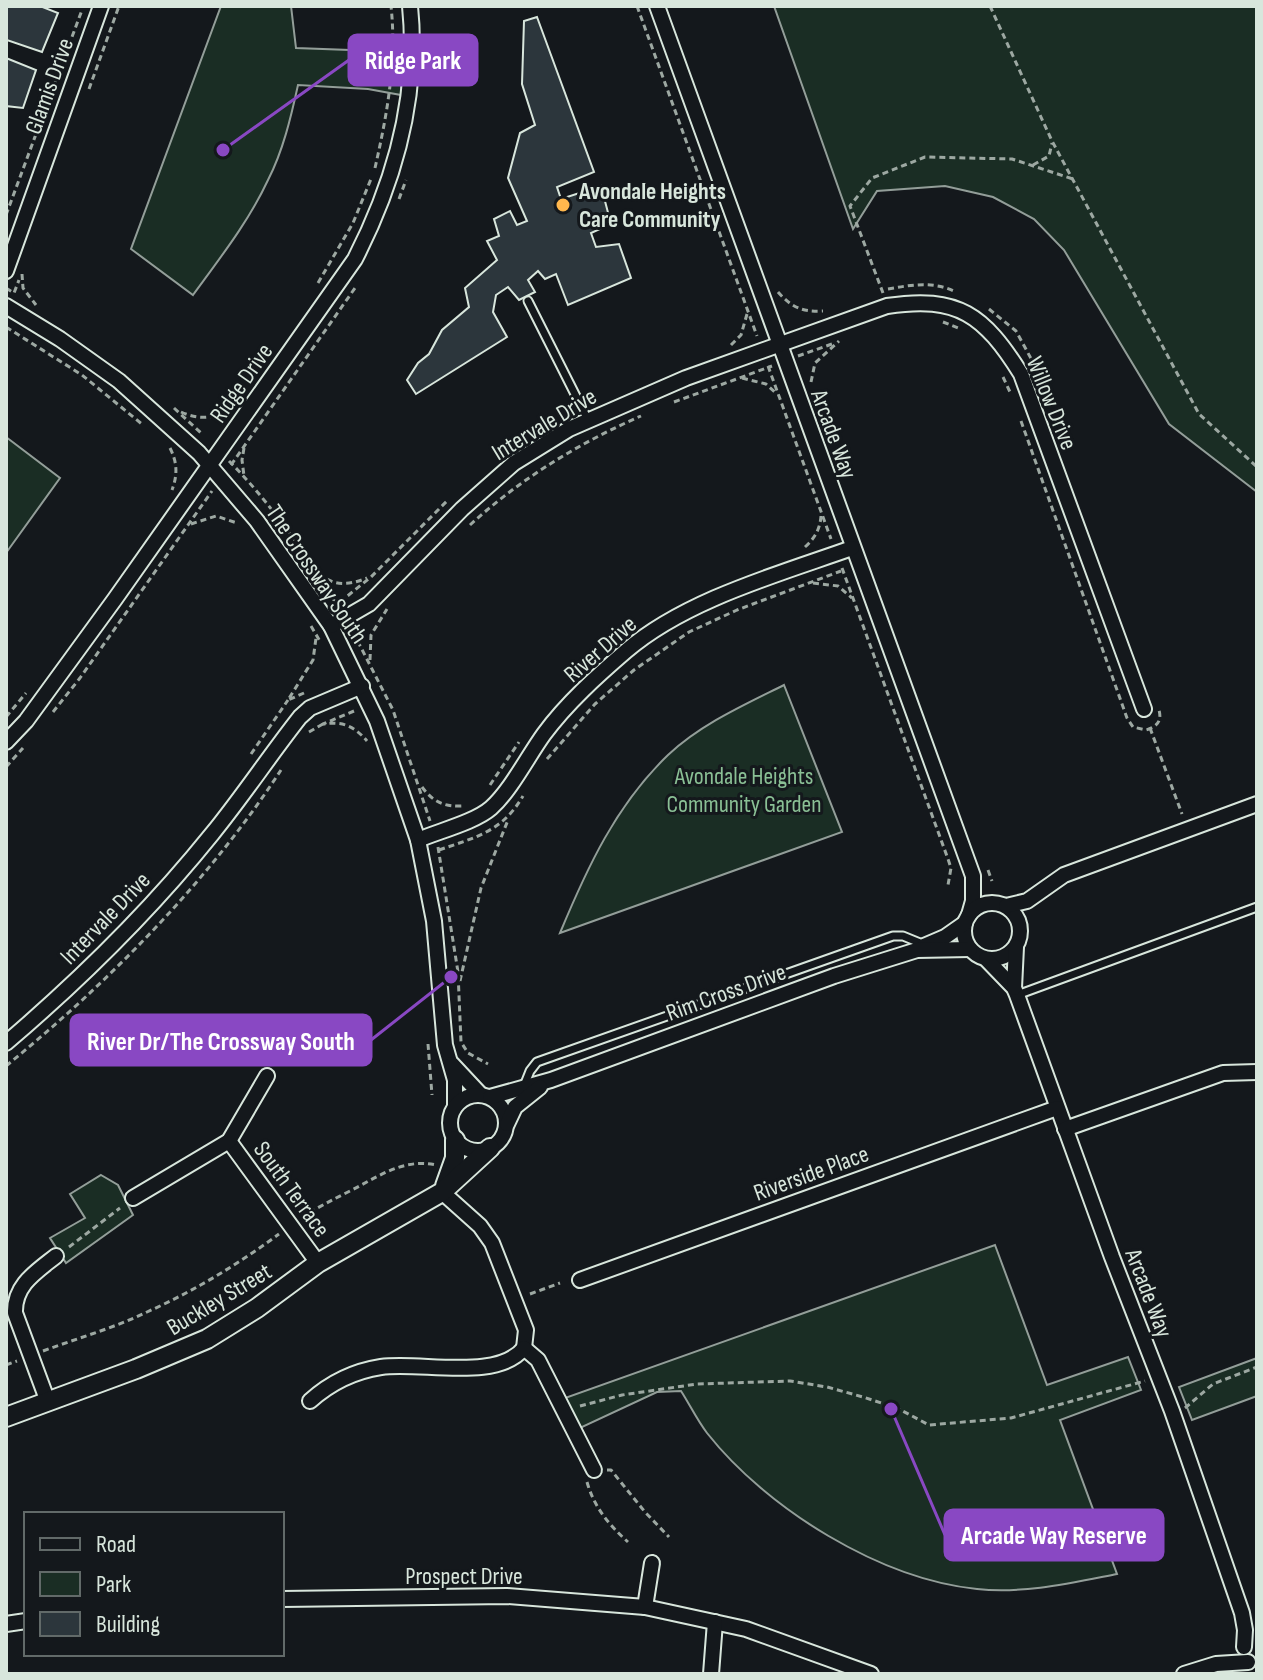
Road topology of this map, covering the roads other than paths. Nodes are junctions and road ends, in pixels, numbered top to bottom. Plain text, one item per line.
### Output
1 (101, 6) edge
2 (410, 6) edge
3 (657, 6) edge
4 (6, 271) edge
5 (528, 301) dead end
6 (6, 306) edge
7 (778, 344) junction
8 (588, 420) junction
9 (211, 465) junction
10 (852, 548) junction
11 (331, 626) junction
12 (358, 679) junction
13 (1144, 709) road end
14 (6, 742) edge
15 (1257, 804) edge
16 (418, 840) junction
17 (973, 876) junction
18 (1038, 894) junction
19 (1001, 904) junction
20 (1257, 907) edge
21 (967, 919) junction
22 (1021, 932) junction
23 (1016, 947) junction
24 (922, 948) junction
25 (970, 949) junction
26 (986, 959) junction
27 (1016, 992) junction
28 (6, 1043) edge
29 (448, 1060) junction
30 (1257, 1072) edge
31 (267, 1076) dead end
32 (551, 1080) junction
33 (523, 1088) junction
34 (485, 1096) junction
35 (455, 1106) junction
36 (1057, 1108) junction
37 (506, 1126) junction
38 (1065, 1129) junction
39 (455, 1140) junction
40 (229, 1141) junction
41 (490, 1148) junction
42 (442, 1192) junction
43 (133, 1198) road end
44 (56, 1256) road end
45 (318, 1263) junction
46 (580, 1280) dead end
47 (10, 1312) edge
48 (524, 1348) junction
49 (310, 1401) dead end
50 (48, 1402) junction
51 (6, 1417) edge
52 (594, 1470) road end
53 (652, 1563) dead end
54 (284, 1599) edge
55 (645, 1607) junction
56 (715, 1622) junction
57 (1252, 1654) edge
58 (711, 1674) edge
59 (871, 1674) edge
60 (1184, 1674) edge

1 - 4 street, Glamis Drive
2 - 9 street, Ridge Drive
3 - 7 street, Arcade Way
5 - 8 lane
6 - 9 street, The Crossway South
7 - 8 street, Intervale Drive
7 - 10 street, Arcade Way
7 - 13 street, Willow Drive
8 - 11 street, Intervale Drive
9 - 11 street, The Crossway South
9 - 14 street, Ridge Drive
10 - 16 street, River Drive
10 - 17 street, Arcade Way
11 - 12 street, The Crossway South
12 - 16 street, The Crossway South
12 - 28 street, Intervale Drive
15 - 18 street
16 - 29 street, The Crossway South
17 - 19 street, Arcade Way
17 - 21 street, Arcade Way
18 - 19 street
18 - 22 street
19 - 21 street
19 - 22 street
20 - 27 lane
21 - 24 street, Rim Cross Drive
21 - 25 street
22 - 23 street
23 - 26 street
23 - 27 street, Arcade Way
24 - 25 street, Rim Cross Drive
24 - 32 street, Rim Cross Drive
24 - 33 lane
25 - 26 street
26 - 27 street, Arcade Way
27 - 36 street, Arcade Way
29 - 34 street
29 - 35 street, The Crossway South
30 - 38 street
31 - 40 street, South Terrace
32 - 33 street, Rim Cross Drive
32 - 37 street, Rim Cross Drive
33 - 34 street, Rim Cross Drive
34 - 35 street
34 - 37 street
35 - 39 street
36 - 38 street, Arcade Way
36 - 46 street, Riverside Place
37 - 41 street
38 - 57 street, Arcade Way
39 - 41 street
39 - 42 street
40 - 43 street, South Terrace
40 - 45 street, South Terrace
41 - 42 street, Buckley Street
42 - 45 street, Buckley Street
42 - 48 street
44 - 47 street
45 - 50 street, Buckley Street
47 - 50 street
48 - 49 street
48 - 52 street
50 - 51 street, Buckley Street
53 - 55 street
54 - 55 street, Prospect Drive
55 - 56 street, Prospect Drive
56 - 58 street
56 - 59 street, Prospect Drive
57 - 60 street

